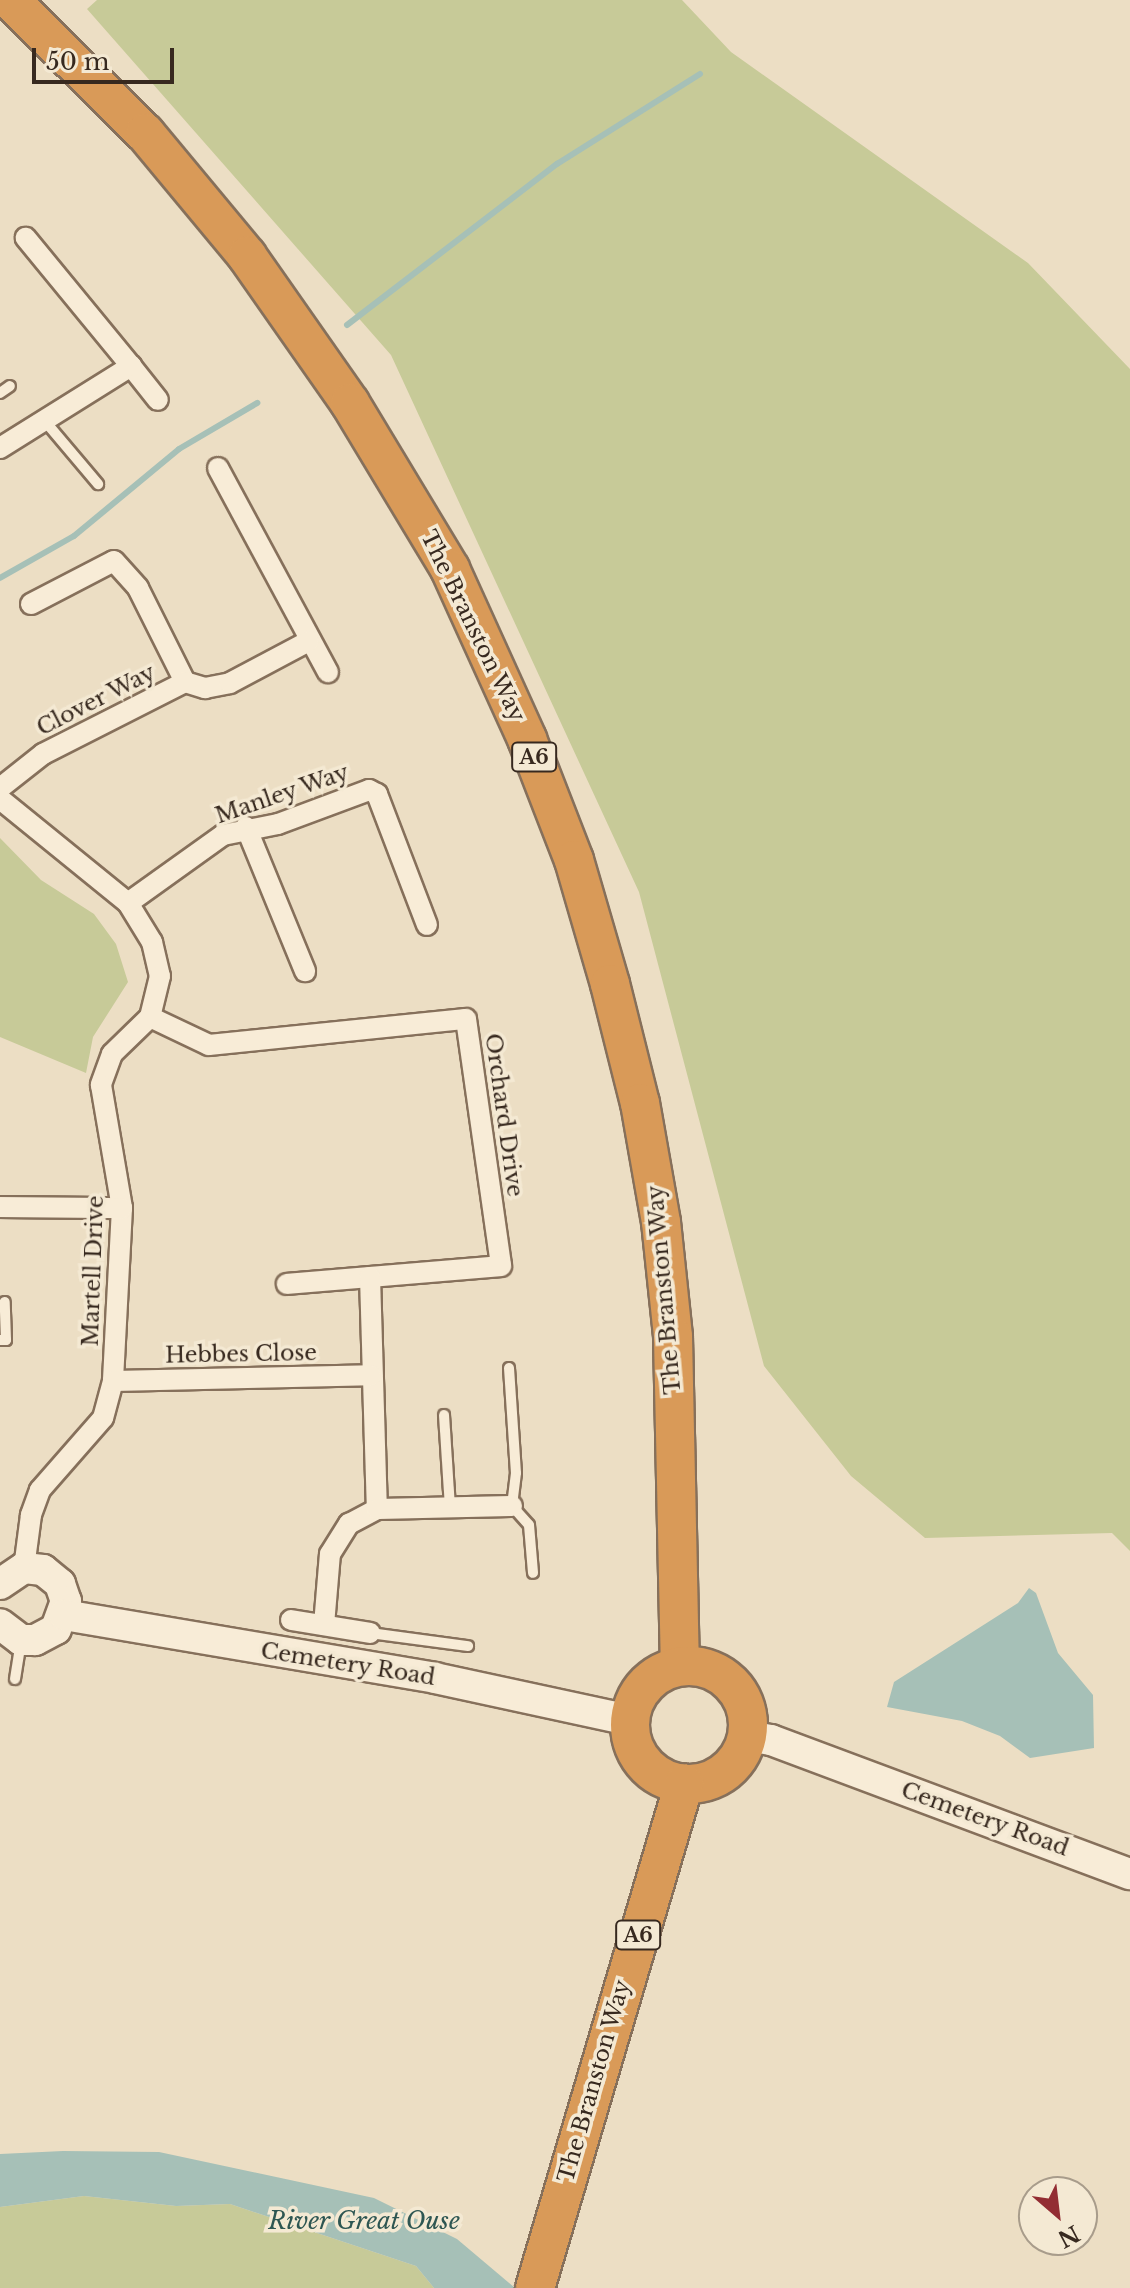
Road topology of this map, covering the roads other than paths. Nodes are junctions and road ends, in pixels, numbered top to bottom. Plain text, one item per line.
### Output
1 (10, 0) edge
2 (26, 238) dead end
3 (131, 366) junction
4 (10, 386) dead end
5 (0, 393) edge
6 (158, 400) dead end
7 (44, 420) junction
8 (0, 448) edge
9 (218, 468) dead end
10 (98, 484) dead end
11 (31, 604) dead end
12 (309, 641) junction
13 (328, 672) dead end
14 (185, 682) junction
15 (0, 788) edge
16 (0, 799) edge
17 (246, 827) junction
18 (128, 903) junction
19 (427, 925) dead end
20 (305, 971) dead end
21 (150, 1017) junction
22 (0, 1207) edge
23 (122, 1208) junction
24 (370, 1277) junction
25 (287, 1284) dead end
26 (5, 1302) dead end
27 (0, 1340) edge
28 (509, 1368) dead end
29 (371, 1375) junction
30 (113, 1381) junction
31 (444, 1415) dead end
32 (512, 1506) junction
33 (450, 1507) junction
34 (377, 1509) junction
35 (533, 1573) dead end
36 (12, 1576) edge
37 (64, 1615) junction
38 (291, 1620) dead end
39 (324, 1625) junction
40 (10, 1632) edge
41 (370, 1633) joint
42 (468, 1646) dead end
43 (680, 1666) junction
44 (15, 1679) dead end
45 (630, 1720) junction
46 (748, 1736) junction
47 (684, 1784) junction
48 (1130, 1874) edge
49 (535, 2288) edge

1 - 43 highway, The Branston Way / A6
2 - 3 street
3 - 6 street
3 - 7 street
4 - 5 lane
7 - 8 street
7 - 10 lane
9 - 12 street
11 - 14 street
12 - 13 street
12 - 14 street, Clover Way
14 - 15 street, Clover Way
16 - 18 street
17 - 18 street, Manley Way
17 - 19 street, Manley Way
17 - 20 street
18 - 21 street
21 - 23 street, Martell Drive
21 - 24 street, Orchard Drive
22 - 23 street
23 - 30 street, Martell Drive
24 - 25 street, Orchard Drive
24 - 29 street
26 - 27 lane
28 - 32 lane
29 - 30 street, Hebbes Close
29 - 34 street
30 - 36 street, Martell Drive
31 - 33 lane
32 - 33 street
32 - 35 lane
33 - 34 street
34 - 39 street
36 - 37 main road
37 - 40 main road
37 - 45 main road, Cemetery Road
38 - 39 street
39 - 41 street
40 - 44 lane
41 - 42 lane
43 - 45 highway
43 - 46 highway
45 - 47 highway
46 - 47 highway
46 - 48 main road, Cemetery Road
47 - 49 highway, The Branston Way / A6

